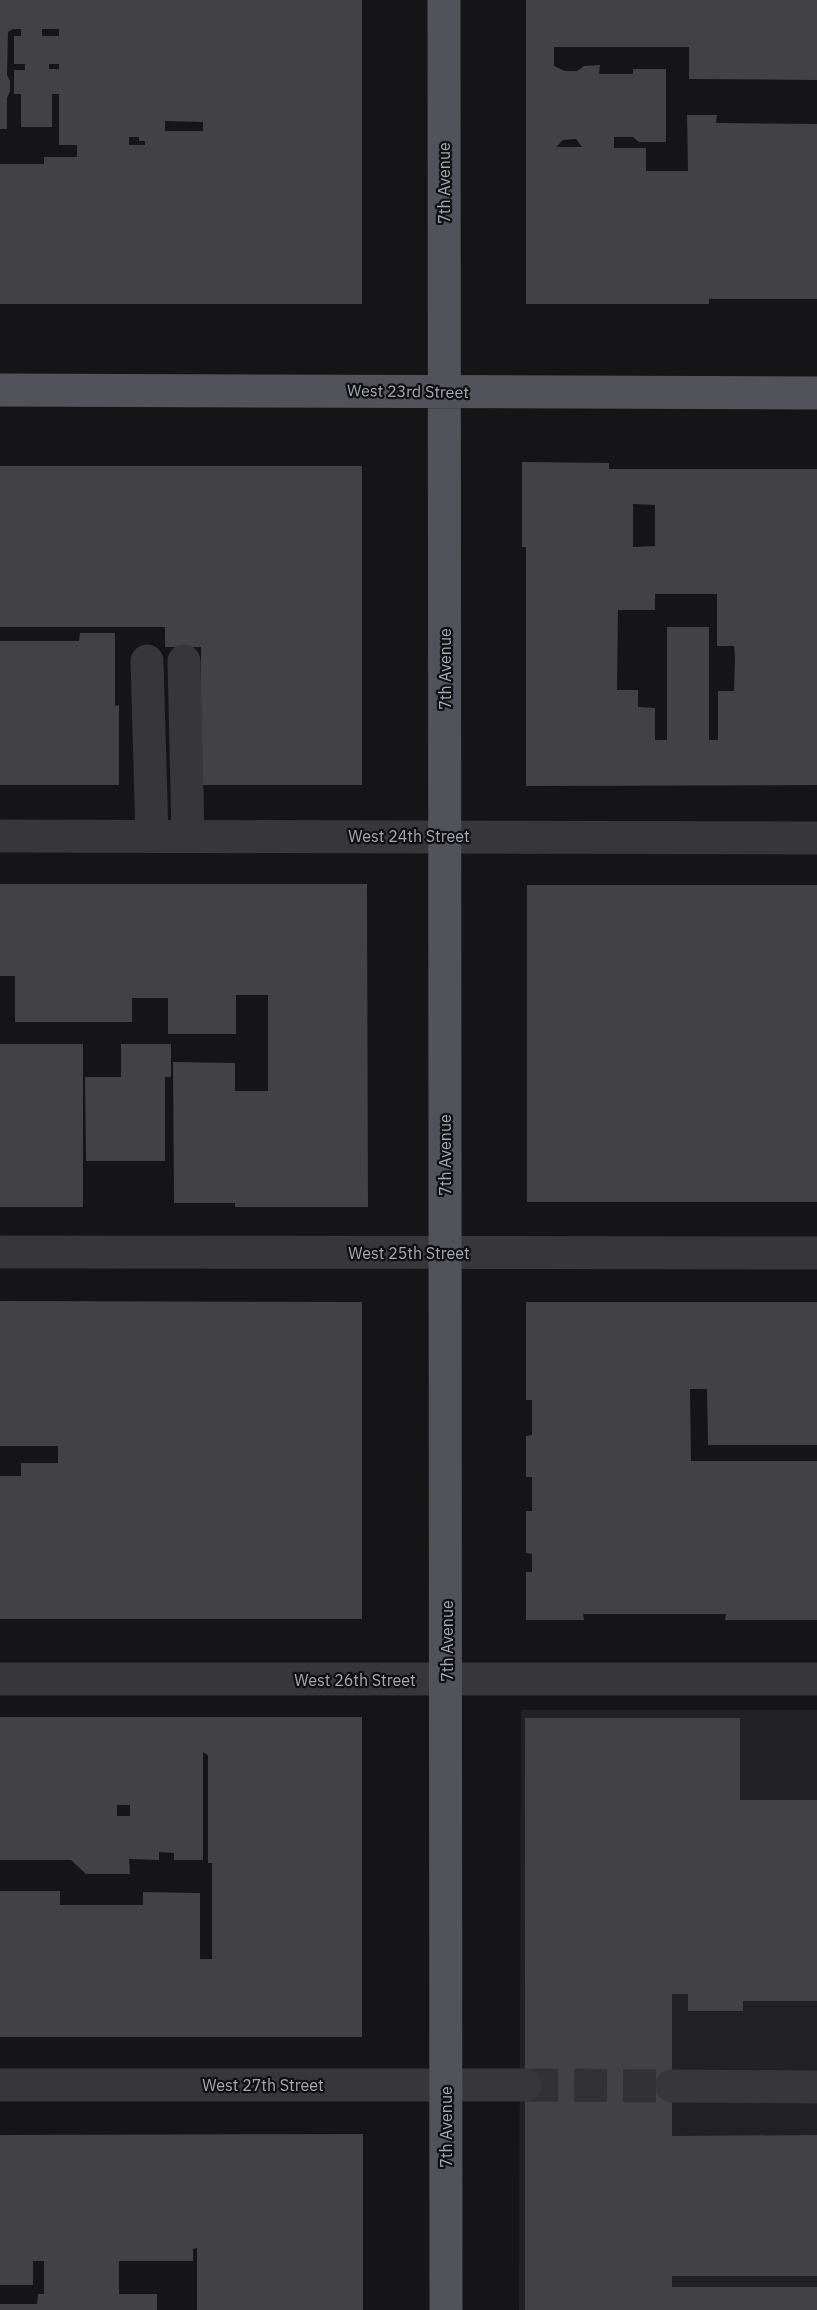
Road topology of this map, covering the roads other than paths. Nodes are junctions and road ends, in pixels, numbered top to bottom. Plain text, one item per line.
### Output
1 (444, 0) edge
2 (0, 390) edge
3 (444, 392) junction
4 (817, 393) edge
5 (147, 661) dead end
6 (184, 661) dead end
7 (0, 836) edge
8 (152, 836) junction
9 (188, 836) junction
10 (445, 836) junction
11 (817, 838) edge
12 (0, 1252) edge
13 (445, 1253) junction
14 (817, 1253) edge
15 (0, 1679) edge
16 (817, 1679) edge
17 (447, 1680) junction
18 (0, 2085) edge
19 (446, 2085) junction
20 (525, 2085) tunnel mouth
21 (672, 2086) tunnel mouth
22 (817, 2087) edge
23 (446, 2310) edge

1 - 3 main road, 7th Avenue
2 - 3 main road, West 23rd Street
3 - 4 main road, West 23rd Street
3 - 10 main road, 7th Avenue
5 - 8 street
6 - 9 street
7 - 8 street, West 24th Street
8 - 9 street, West 24th Street
9 - 10 street, West 24th Street
10 - 11 street, West 24th Street
10 - 13 main road, 7th Avenue
12 - 13 street, West 25th Street
13 - 14 street, West 25th Street
13 - 17 main road, 7th Avenue
15 - 17 street, West 26th Street
16 - 17 street, West 26th Street
17 - 19 main road, 7th Avenue
18 - 19 street, West 27th Street
19 - 20 street, West 27th Street
19 - 23 main road, 7th Avenue
21 - 22 street

